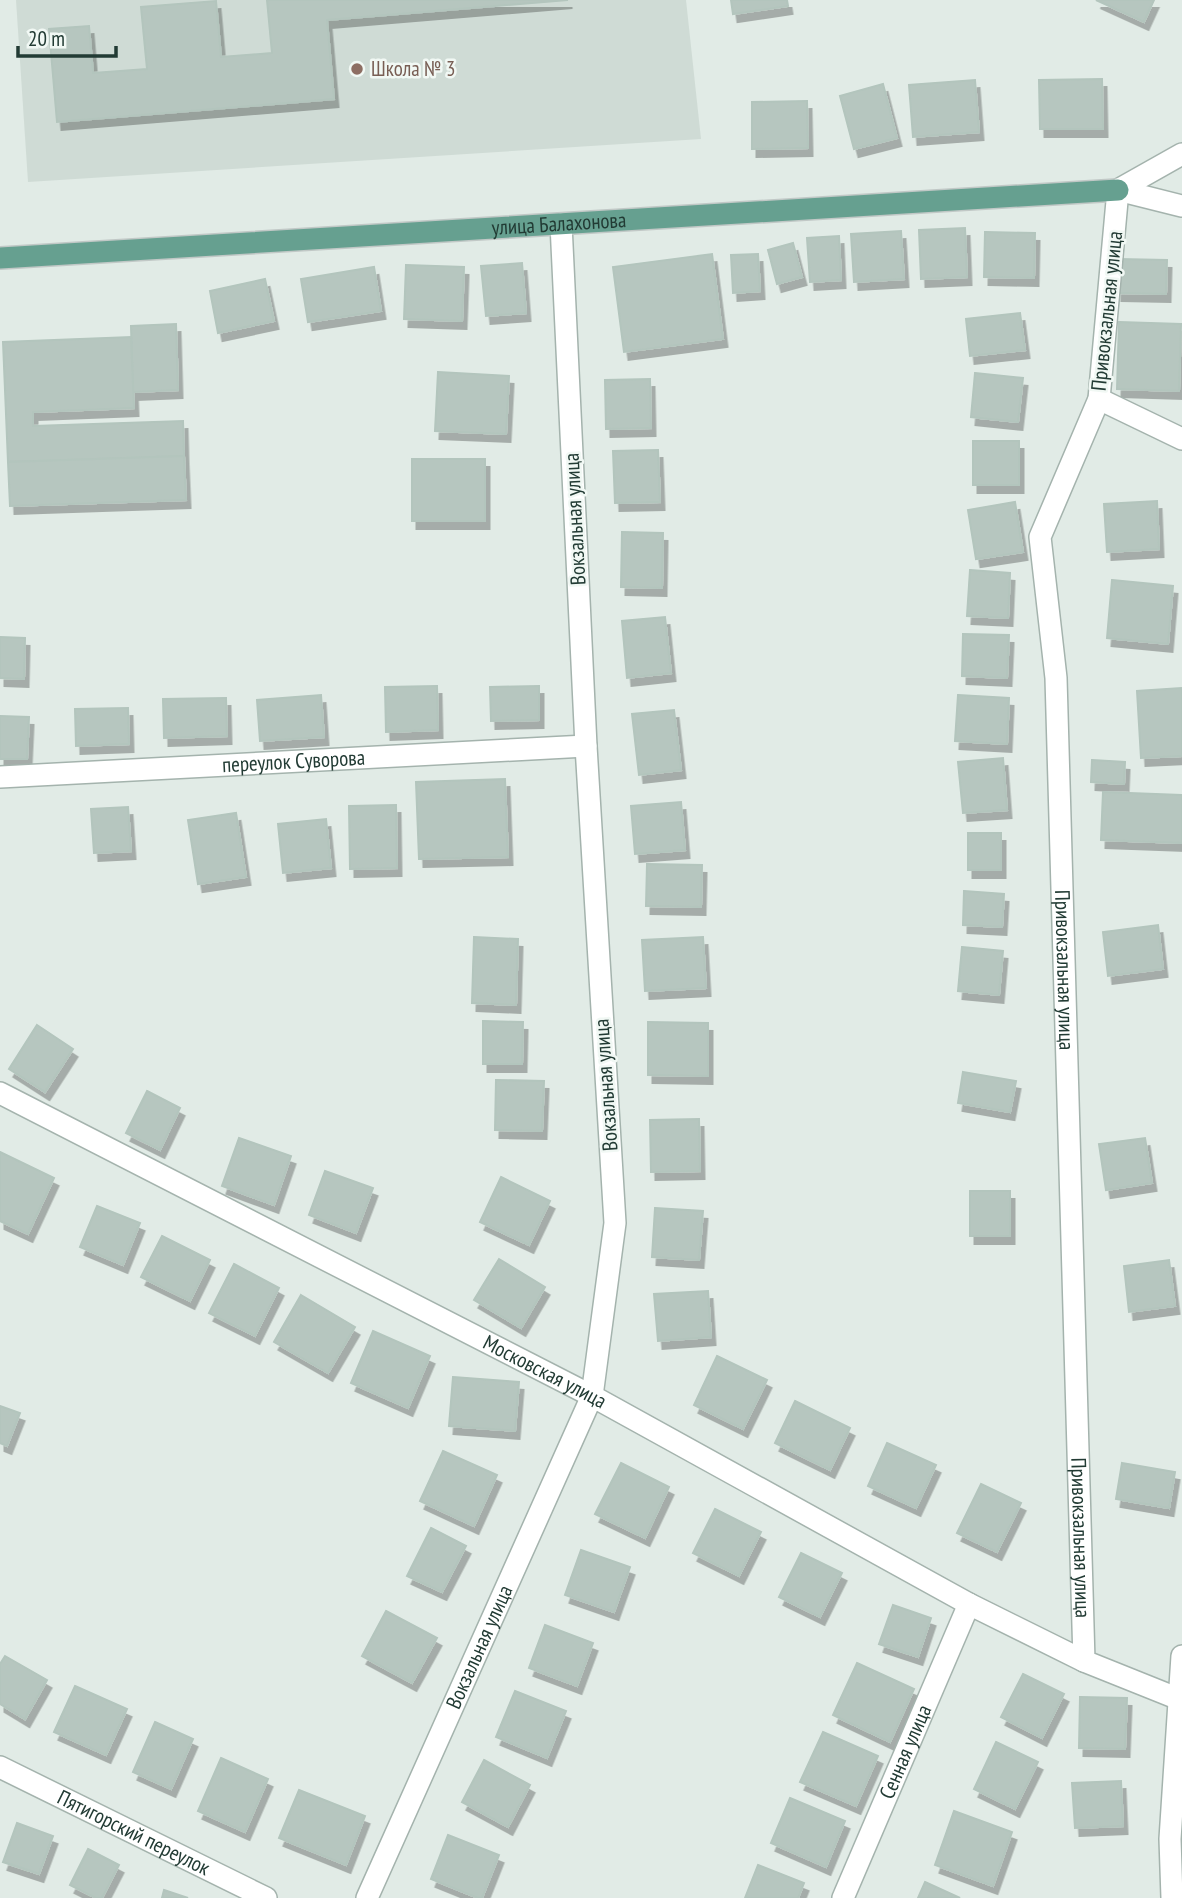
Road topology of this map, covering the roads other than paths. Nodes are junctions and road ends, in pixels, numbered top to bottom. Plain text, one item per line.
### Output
1 (1182, 155) edge
2 (1118, 190) junction
3 (1182, 206) edge
4 (561, 223) junction
5 (0, 258) edge
6 (1099, 399) junction
7 (1182, 439) edge
8 (586, 746) junction
9 (0, 777) edge
10 (0, 1093) edge
11 (592, 1396) junction
12 (969, 1604) junction
13 (1182, 1656) edge
14 (1084, 1661) junction
15 (1179, 1699) junction
16 (0, 1767) edge
17 (266, 1898) edge
18 (367, 1898) edge
19 (844, 1898) edge
20 (1172, 1898) edge

1 - 2 street, улица Балахонова
2 - 3 street, улица Балахонова
2 - 4 main road, улица Балахонова
2 - 6 street, Привокзальная улица
4 - 5 main road, улица Балахонова
4 - 8 street, Вокзальная улица
6 - 7 street
6 - 14 street, Привокзальная улица
8 - 9 street, переулок Суворова
8 - 11 street, Вокзальная улица
10 - 11 street, Московская улица
11 - 12 street, Московская улица
11 - 18 street, Вокзальная улица
12 - 14 street, Московская улица
12 - 19 street, Сенная улица
13 - 15 street
14 - 15 street
15 - 20 street
16 - 17 street, Пятигорский переулок

